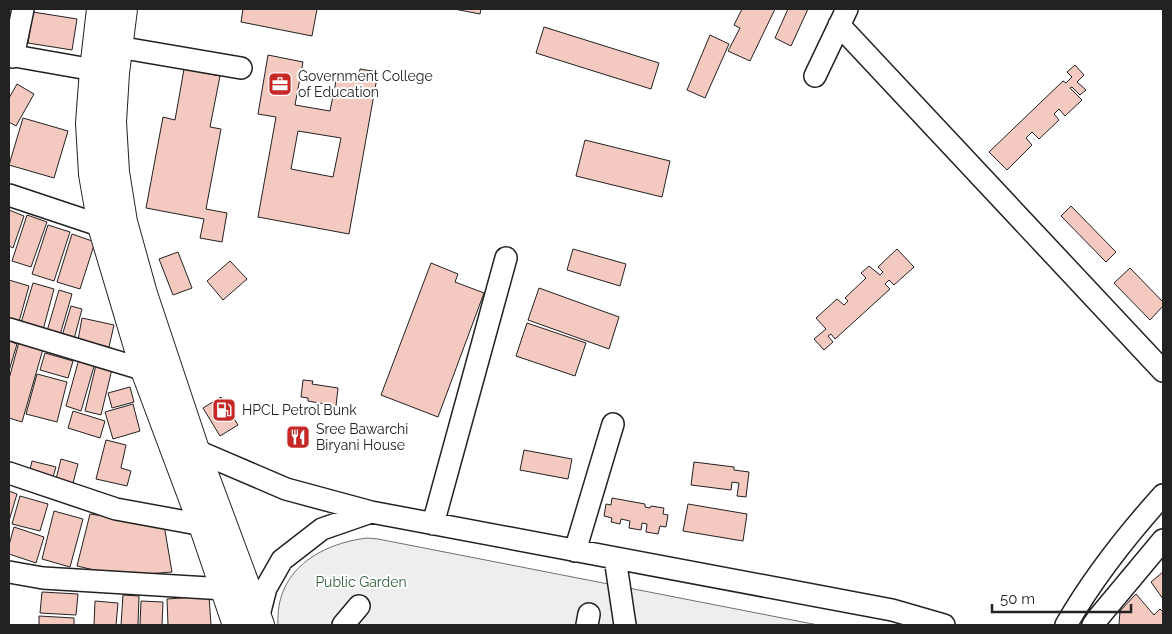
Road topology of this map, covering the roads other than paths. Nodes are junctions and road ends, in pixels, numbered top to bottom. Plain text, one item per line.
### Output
1 (23, 9) edge
2 (101, 9) edge
3 (123, 9) edge
4 (843, 17) edge
5 (118, 47) junction
6 (11, 56) edge
7 (241, 68) dead end
8 (94, 70) junction
9 (815, 76) dead end
10 (9, 194) edge
11 (102, 226) junction
12 (506, 258) dead end
13 (9, 329) edge
14 (145, 370) junction
15 (1163, 371) edge
16 (613, 424) dead end
17 (195, 450) junction
18 (9, 473) edge
19 (1163, 494) edge
20 (371, 512) junction
21 (432, 524) junction
22 (203, 525) junction
23 (1163, 540) edge
24 (575, 550) junction
25 (615, 558) junction
26 (9, 572) edge
27 (225, 589) junction
28 (359, 606) dead end
29 (890, 618) edge
30 (251, 623) edge
31 (343, 625) edge
32 (625, 625) edge
33 (944, 625) edge
34 (1066, 625) edge
35 (1093, 625) edge

1 - 6 street
2 - 8 highway
3 - 5 highway
4 - 9 street
4 - 15 street
5 - 7 street
5 - 17 highway
6 - 8 street
8 - 11 highway
10 - 11 street
11 - 14 highway
12 - 21 street
13 - 14 street
14 - 22 highway
16 - 24 street
17 - 20 street
17 - 30 highway
18 - 22 street
19 - 34 street
20 - 21 street
20 - 30 street
21 - 24 street
22 - 27 highway
23 - 35 street
24 - 25 street
25 - 29 street
25 - 32 street
26 - 27 street
27 - 30 highway
28 - 31 street
29 - 33 street

